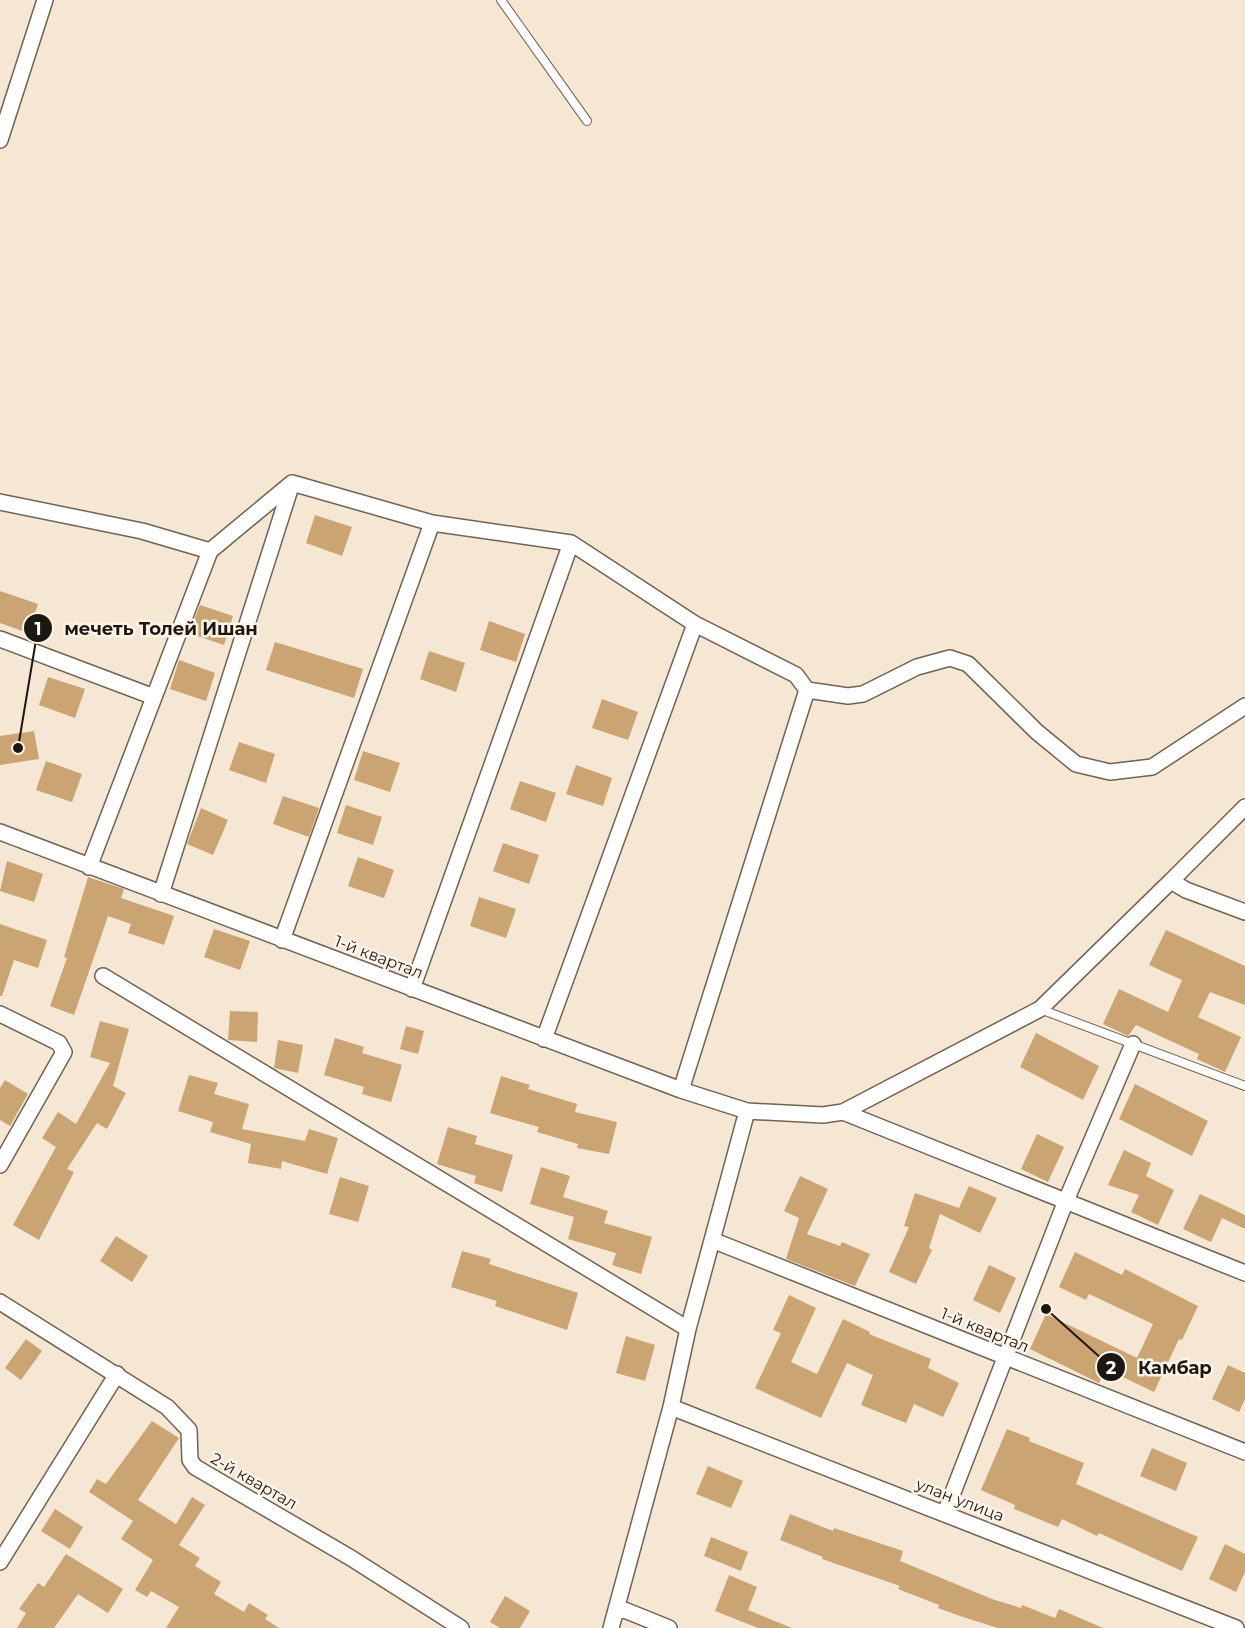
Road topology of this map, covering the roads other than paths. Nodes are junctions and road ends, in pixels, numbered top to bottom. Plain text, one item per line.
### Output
1 (45, 0) edge
2 (501, 0) edge
3 (587, 121) dead end
4 (0, 140) edge
5 (292, 483) junction
6 (0, 502) edge
7 (432, 523) junction
8 (571, 543) junction
9 (210, 551) junction
10 (695, 624) junction
11 (0, 639) edge
12 (807, 690) junction
13 (154, 698) junction
14 (1245, 706) edge
15 (1245, 807) edge
16 (0, 832) edge
17 (89, 867) junction
18 (1171, 881) junction
19 (161, 894) junction
20 (1245, 912) edge
21 (282, 940) junction
22 (103, 976) dead end
23 (412, 989) junction
24 (1040, 1009) junction
25 (0, 1014) edge
26 (544, 1039) junction
27 (1132, 1044) junction
28 (1245, 1086) edge
29 (681, 1090) junction
30 (747, 1111) junction
31 (843, 1112) junction
32 (0, 1165) edge
33 (1065, 1203) junction
34 (712, 1240) junction
35 (1245, 1273) edge
36 (0, 1302) edge
37 (688, 1329) junction
38 (1005, 1358) junction
39 (117, 1374) junction
40 (671, 1407) junction
41 (1245, 1452) edge
42 (945, 1513) junction
43 (0, 1562) edge
44 (618, 1607) junction
45 (461, 1628) edge
46 (611, 1628) edge
47 (669, 1628) edge
48 (1236, 1628) edge

1 - 4 street
2 - 3 lane
5 - 7 street
5 - 9 street
5 - 19 street
6 - 9 street
7 - 8 street
7 - 21 street
8 - 10 street
8 - 23 street
9 - 13 street
10 - 12 street
10 - 26 street
11 - 13 street
12 - 14 street
12 - 29 street
13 - 17 street
15 - 18 street
16 - 17 street, 1-й квартал
17 - 19 street, 1-й квартал
18 - 20 street
18 - 24 street
19 - 21 street, 1-й квартал
21 - 23 street, 1-й квартал
22 - 37 street
23 - 26 street, 1-й квартал
24 - 27 lane
24 - 31 street
25 - 32 street
26 - 29 street, 1-й квартал
27 - 28 lane
27 - 33 street
29 - 30 street, 1-й квартал
30 - 31 street, 1-й квартал
30 - 34 street
31 - 33 street
33 - 35 street
33 - 38 street
34 - 37 street
34 - 38 street, 1-й квартал
36 - 39 street, 2-й квартал
37 - 40 street
38 - 41 street, 1-й квартал
38 - 42 street
39 - 43 street
39 - 45 street, 2-й квартал
40 - 42 street, улан улица
40 - 44 street
42 - 48 street, улан улица
44 - 46 street
44 - 47 street

